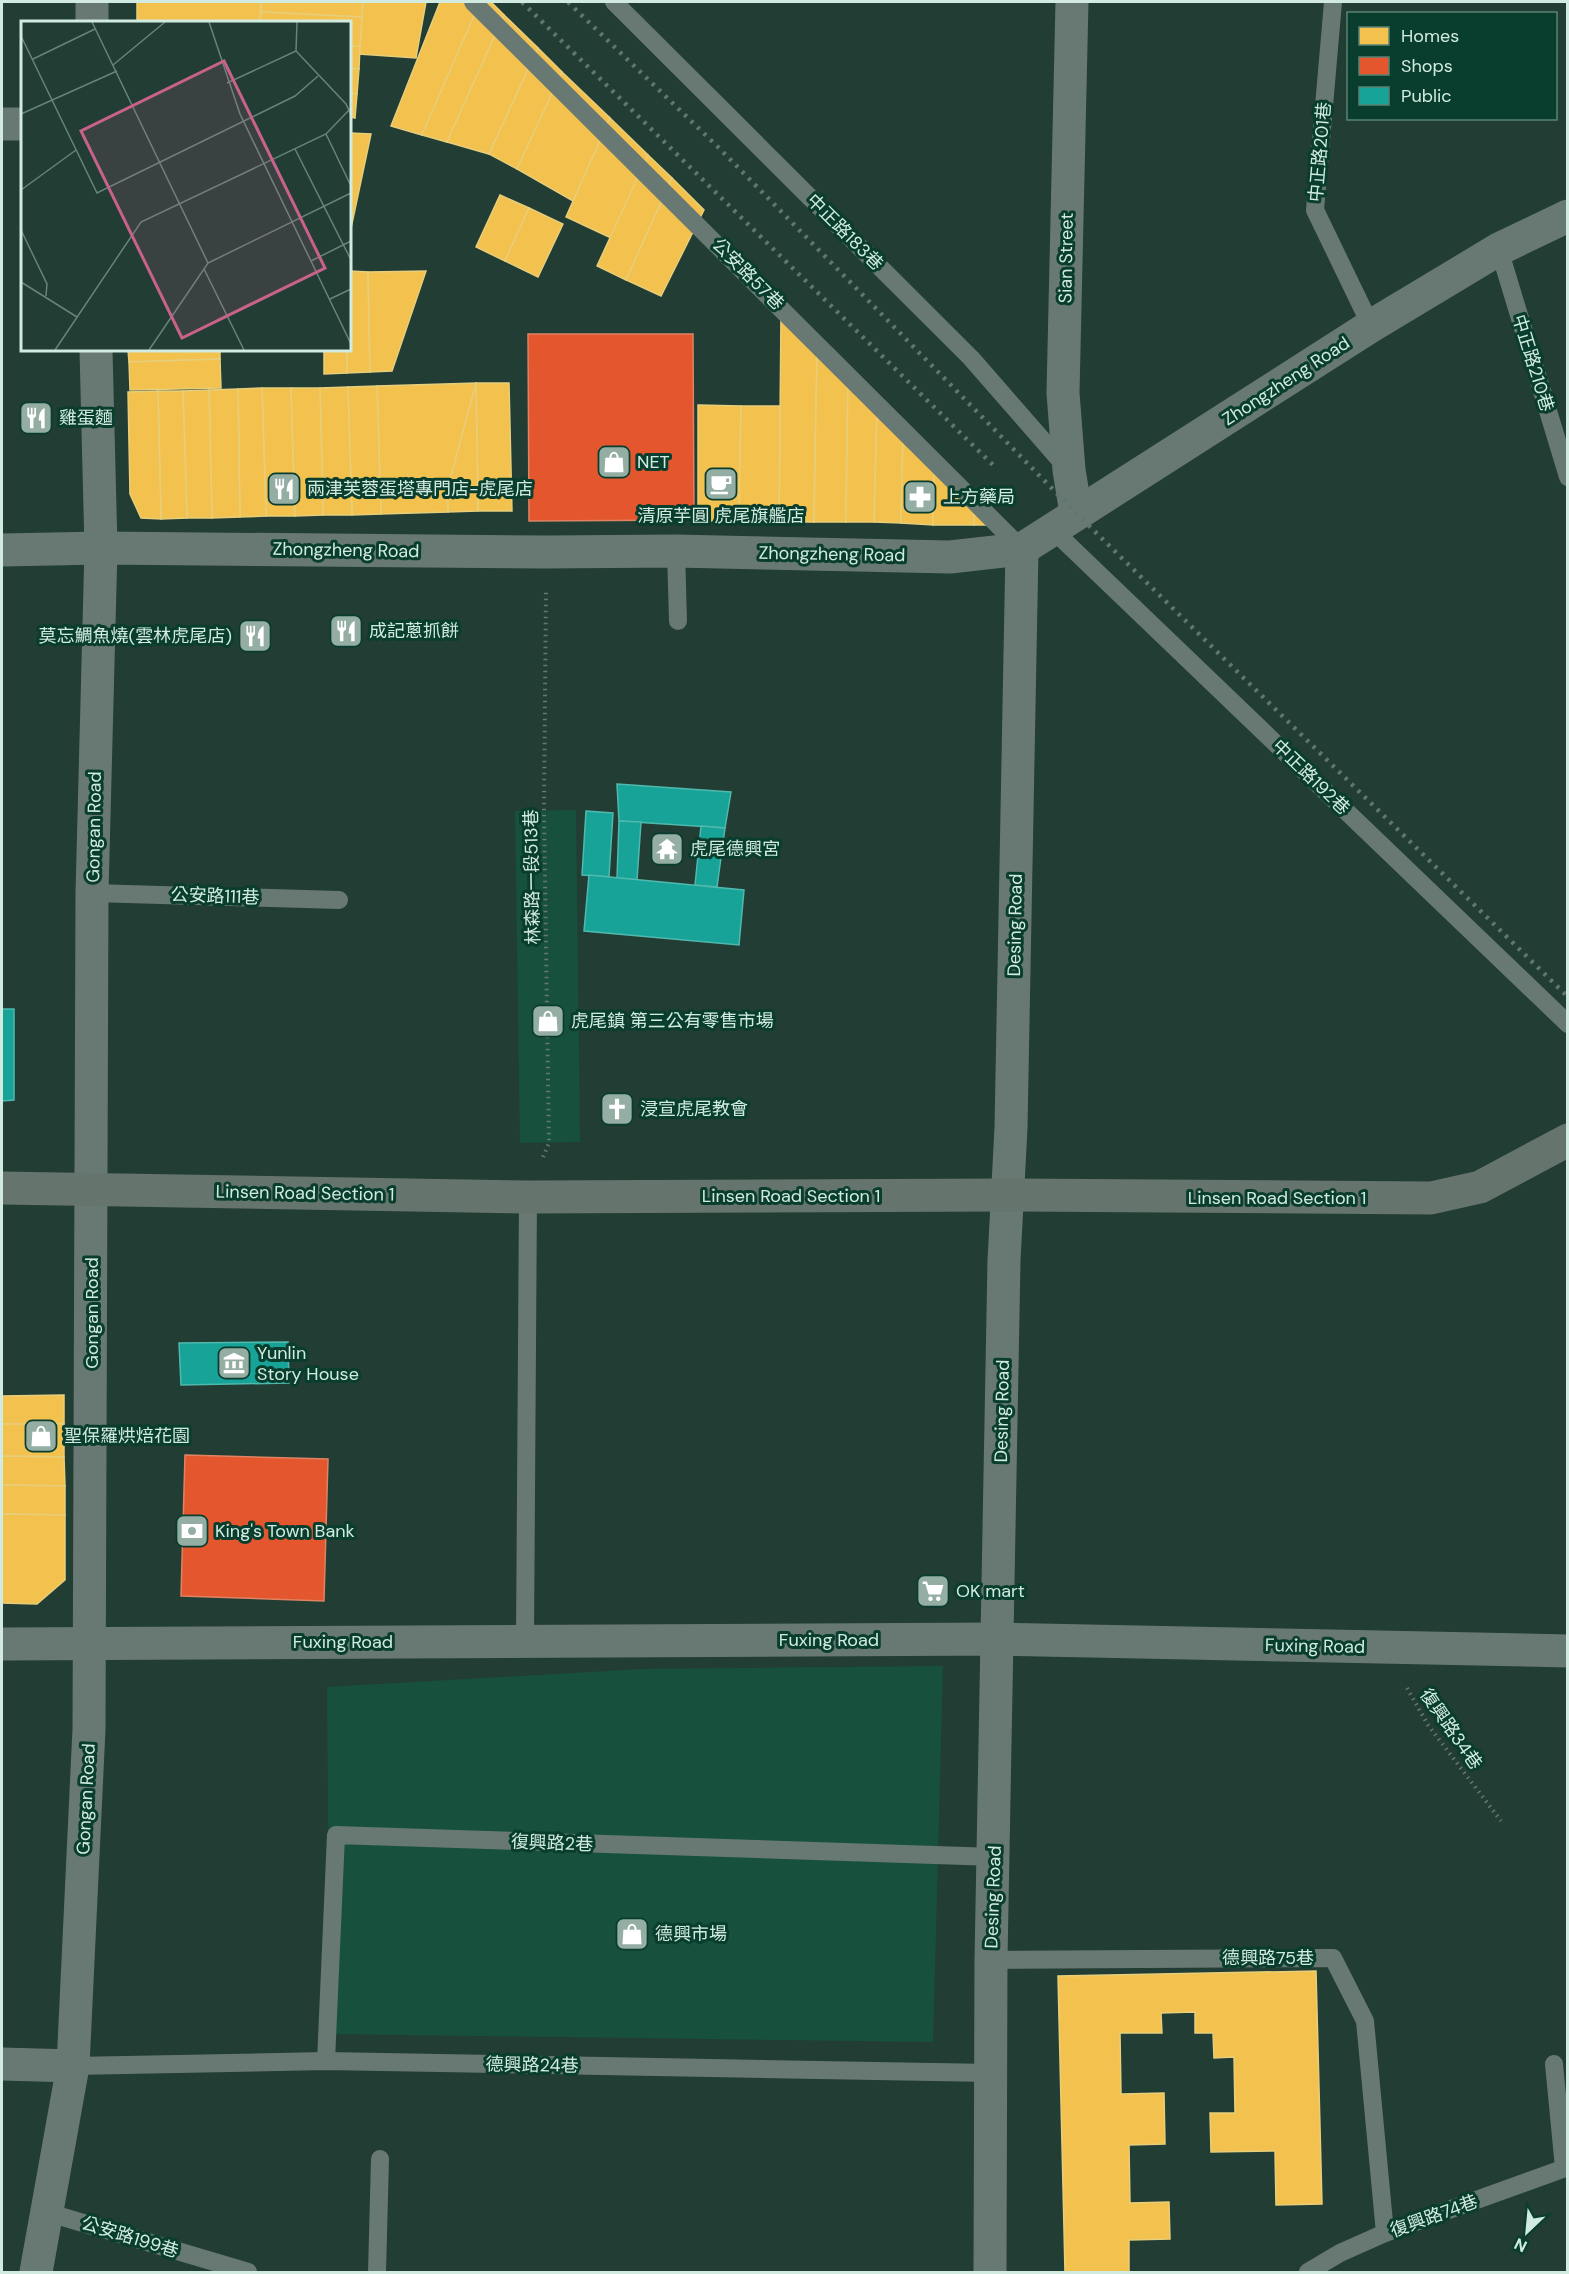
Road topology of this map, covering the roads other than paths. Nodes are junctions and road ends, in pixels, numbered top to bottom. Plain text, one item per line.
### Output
1 (92, 2) edge
2 (473, 2) edge
3 (614, 2) edge
4 (1072, 2) edge
5 (1333, 2) edge
6 (92, 21) edge
7 (2, 124) edge
8 (21, 124) edge
9 (1568, 216) edge
10 (1499, 249) junction
11 (1371, 326) junction
12 (96, 351) edge
13 (1069, 470) junction
14 (1568, 477) edge
15 (1065, 522) junction
16 (101, 548) junction
17 (1022, 549) junction
18 (2, 550) edge
19 (676, 551) junction
20 (678, 621) dead end
21 (92, 892) junction
22 (339, 900) dead end
23 (1568, 1024) edge
24 (1568, 1140) edge
25 (2, 1188) edge
26 (93, 1190) junction
27 (1009, 1195) junction
28 (528, 1197) junction
29 (998, 1639) junction
30 (525, 1640) junction
31 (90, 1643) junction
32 (2, 1644) edge
33 (1568, 1651) edge
34 (994, 1857) junction
35 (991, 1960) junction
36 (326, 2061) junction
37 (2, 2064) edge
38 (1554, 2064) dead end
39 (73, 2066) junction
40 (990, 2073) junction
41 (380, 2159) dead end
42 (1566, 2168) edge
43 (46, 2212) junction
44 (1385, 2233) junction
45 (36, 2272) edge
46 (248, 2272) edge
47 (377, 2272) edge
48 (990, 2272) edge
49 (1308, 2272) edge

1 - 6 street
2 - 17 lane, 公安路57巷
3 - 13 lane, 中正路183巷
4 - 13 street, Sian Street
5 - 11 lane, 中正路201巷
7 - 8 street
9 - 10 street, Zhongzheng Road
10 - 11 street, Zhongzheng Road
10 - 14 lane, 中正路210巷
11 - 15 street, Zhongzheng Road
12 - 16 street, Gongan Road
13 - 15 street, Sian Street
15 - 17 street, Zhongzheng Road
15 - 23 lane, 中正路192巷
16 - 18 street, Zhongzheng Road
16 - 19 street, Zhongzheng Road
16 - 21 street, Gongan Road
17 - 19 street, Zhongzheng Road
17 - 27 street, Desing Road
19 - 20 lane
21 - 22 lane, 公安路111巷
21 - 26 street, Gongan Road
24 - 27 main road, Linsen Road Section 1
25 - 26 main road, Linsen Road Section 1
26 - 28 main road, Linsen Road Section 1
26 - 31 street, Gongan Road
27 - 28 main road, Linsen Road Section 1
27 - 29 street, Desing Road
28 - 30 lane
29 - 30 street, Fuxing Road
29 - 33 street, Fuxing Road
29 - 34 street, Desing Road
30 - 31 street, Fuxing Road
31 - 32 street, Fuxing Road
31 - 39 street, Gongan Road
34 - 35 street, Desing Road
34 - 36 lane, 復興路2巷
35 - 40 street, Desing Road
35 - 44 lane, 德興路75巷
36 - 39 lane, 德興路24巷
36 - 40 lane, 德興路24巷
37 - 39 street
38 - 42 lane, 復興路74巷
39 - 43 street, Gongan Road
40 - 48 street, Desing Road
41 - 47 lane
42 - 44 lane, 復興路74巷
43 - 45 street, Gongan Road
43 - 46 lane, 公安路199巷
44 - 49 lane, 復興路74巷

